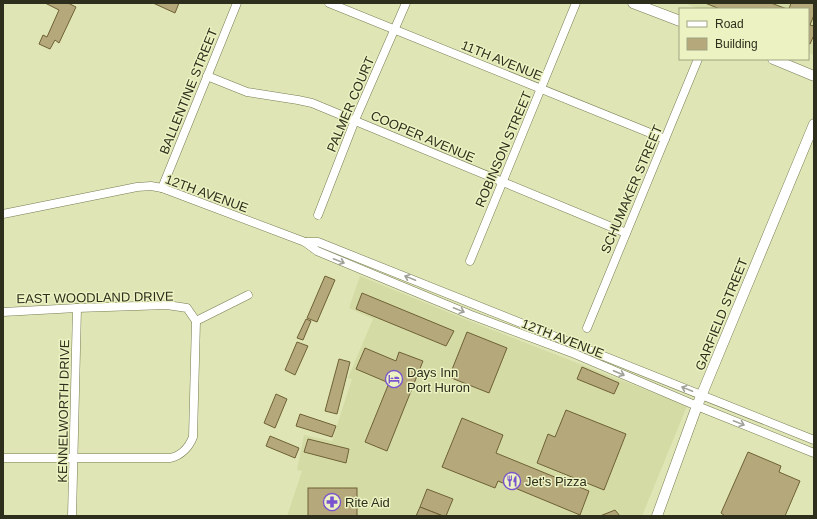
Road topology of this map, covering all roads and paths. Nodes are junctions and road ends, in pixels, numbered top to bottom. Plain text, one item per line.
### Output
1 (237, 3) edge
2 (329, 3) edge
3 (406, 3) edge
4 (576, 3) edge
5 (633, 3) edge
6 (679, 21) edge
7 (395, 30) junction
8 (698, 60) edge
9 (775, 60) edge
10 (207, 76) junction
11 (814, 76) edge
12 (541, 89) junction
13 (356, 120) junction
14 (814, 124) edge
15 (665, 138) junction
16 (502, 182) junction
17 (162, 188) junction
18 (3, 214) edge
19 (318, 215) dead end
20 (626, 233) junction
21 (306, 242) junction
22 (470, 261) dead end
23 (248, 295) dead end
24 (77, 308) junction
25 (3, 312) edge
26 (196, 321) junction
27 (587, 328) dead end
28 (702, 395) junction
29 (697, 406) junction
30 (814, 440) edge
31 (814, 454) edge
32 (3, 458) edge
33 (73, 458) junction
34 (72, 516) edge
35 (657, 516) edge

1 - 10 street, BALLENTINE STREET
2 - 7 street, 11TH AVENUE
3 - 7 street, PALMER COURT
4 - 12 street, ROBINSON STREET
5 - 6 street
7 - 12 street, 11TH AVENUE
7 - 13 street, PALMER COURT
8 - 15 street, SCHUMAKER STREET
9 - 11 street
10 - 13 street, COOPER AVENUE
10 - 17 street, BALLENTINE STREET
12 - 15 street, 11TH AVENUE
12 - 16 street, ROBINSON STREET
13 - 16 street, COOPER AVENUE
13 - 19 street, PALMER COURT
14 - 28 street, GARFIELD STREET
15 - 20 street, SCHUMAKER STREET
16 - 20 street, COOPER AVENUE
16 - 22 street, ROBINSON STREET
17 - 18 street, 12TH AVENUE
17 - 21 street, 12TH AVENUE
20 - 27 street, SCHUMAKER STREET
28 -> 21 street, 12TH AVENUE
21 -> 29 street, 12TH AVENUE
23 - 26 street
24 - 25 street, EAST WOODLAND DRIVE
24 - 26 street, EAST WOODLAND DRIVE
24 - 33 street, KENNELWORTH DRIVE
26 - 33 street
28 - 29 street, GARFIELD STREET
28 - 30 street, 12TH AVENUE
29 -> 31 street, 12TH AVENUE
29 - 35 street, GARFIELD STREET
32 - 33 street
33 - 34 street, KENNELWORTH DRIVE

